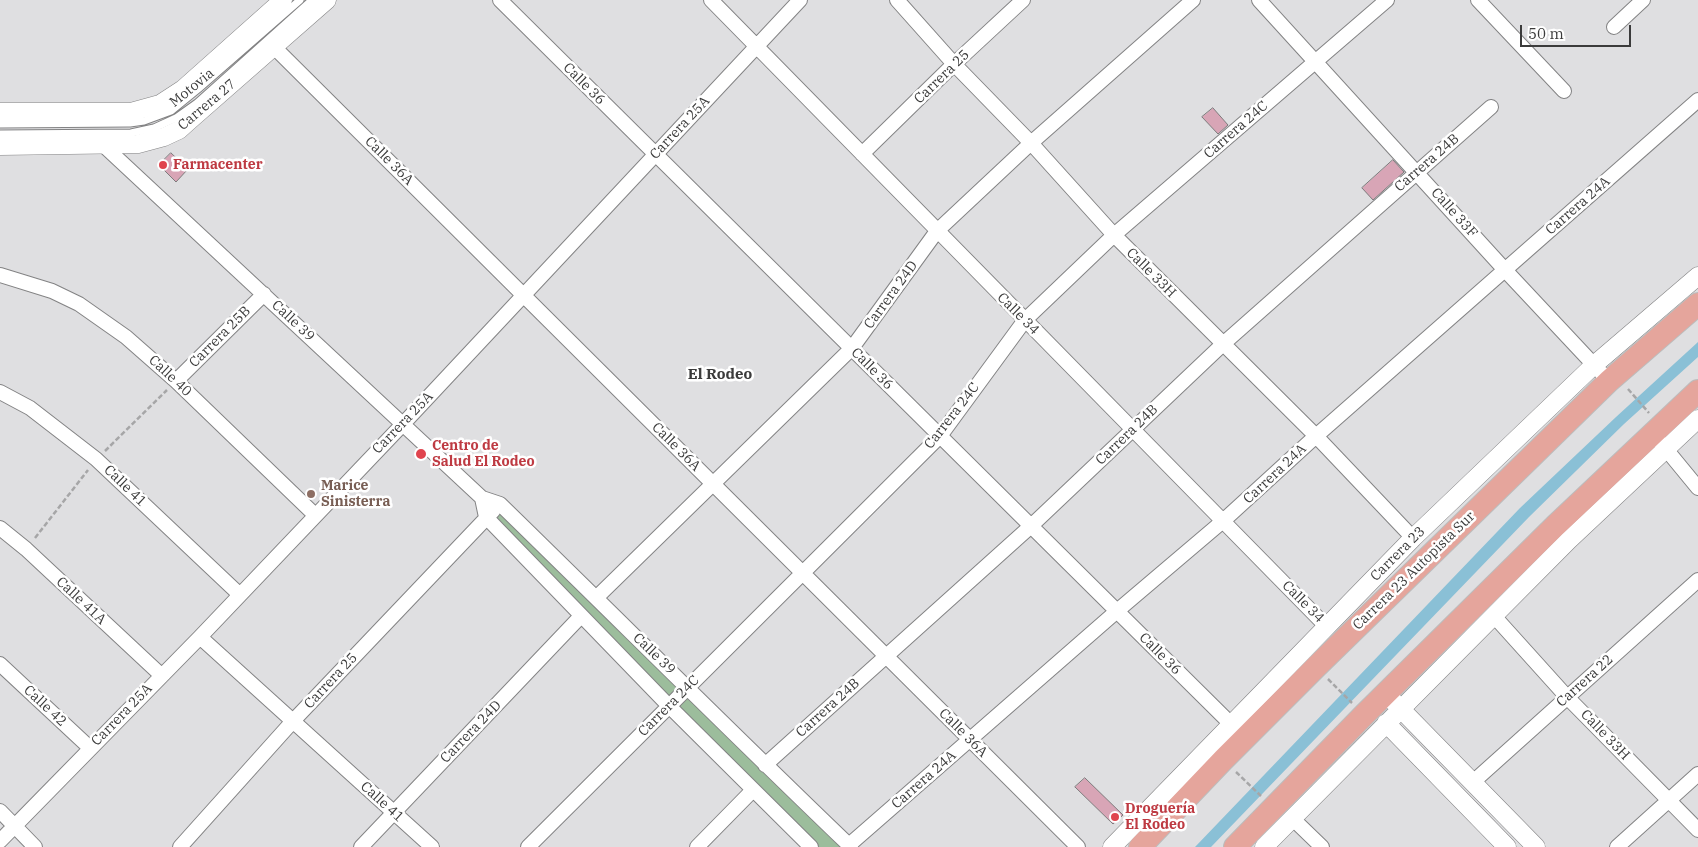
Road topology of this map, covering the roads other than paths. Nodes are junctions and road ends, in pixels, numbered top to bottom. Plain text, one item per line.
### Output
1 (300, 0) edge
2 (312, 0) edge
3 (328, 0) edge
4 (500, 0) edge
5 (711, 0) edge
6 (800, 0) edge
7 (897, 0) edge
8 (1023, 0) edge
9 (1193, 0) edge
10 (1260, 0) edge
11 (1387, 0) edge
12 (1478, 0) edge
13 (1643, 0) edge
14 (275, 3) edge
15 (1614, 27) dead end
16 (757, 46) junction
17 (274, 47) junction
18 (1316, 62) junction
19 (954, 64) junction
20 (1564, 91) dead end
21 (1698, 100) edge
22 (1491, 107) dead end
23 (0, 112) edge
24 (0, 124) edge
25 (0, 134) edge
26 (1031, 143) junction
27 (102, 144) junction
28 (0, 146) edge
29 (656, 154) junction
30 (862, 154) junction
31 (1416, 172) junction
32 (936, 231) junction
33 (1114, 235) junction
34 (1505, 270) junction
35 (0, 275) edge
36 (1698, 276) edge
37 (264, 294) junction
38 (524, 295) junction
39 (1698, 304) edge
40 (1024, 320) junction
41 (1222, 344) junction
42 (852, 348) junction
43 (1609, 377) junction
44 (176, 381) junction
45 (1698, 391) edge
46 (0, 392) edge
47 (1698, 419) edge
48 (403, 424) junction
49 (1133, 430) junction
50 (1657, 432) junction
51 (940, 436) junction
52 (1316, 436) junction
53 (712, 483) junction
54 (1698, 488) edge
55 (482, 498) junction
56 (500, 504) junction
57 (315, 515) junction
58 (486, 517) junction
59 (1223, 522) junction
60 (1031, 526) junction
61 (0, 528) edge
62 (1562, 533) junction
63 (1413, 538) junction
64 (802, 573) junction
65 (1698, 580) edge
66 (239, 594) junction
67 (596, 598) junction
68 (1117, 610) junction
69 (581, 616) junction
70 (1494, 616) junction
71 (1327, 627) junction
72 (200, 637) junction
73 (886, 656) junction
74 (0, 664) edge
75 (161, 675) junction
76 (688, 687) junction
77 (1567, 697) junction
78 (1393, 701) junction
79 (669, 706) junction
80 (293, 721) junction
81 (1386, 723) junction
82 (1238, 731) junction
83 (970, 740) junction
84 (90, 748) junction
85 (765, 765) junction
86 (1698, 774) edge
87 (1473, 782) junction
88 (753, 790) junction
89 (1669, 802) junction
90 (0, 811) edge
91 (394, 813) junction
92 (1292, 818) junction
93 (15, 826) junction
94 (1698, 830) edge
95 (0, 841) edge
96 (850, 846) edge
97 (35, 847) edge
98 (180, 847) edge
99 (361, 847) edge
100 (432, 847) edge
101 (528, 847) edge
102 (697, 847) edge
103 (811, 847) edge
104 (1078, 847) edge
105 (1112, 847) edge
106 (1140, 847) edge
107 (1235, 847) edge
108 (1264, 847) edge
109 (1322, 847) edge
110 (1507, 847) edge
111 (1536, 847) edge
112 (1617, 847) edge

1 - 24 lane, Motovia
2 - 25 lane, Motovia
3 - 17 street, Carrera 27
4 - 29 street, Calle 36
5 - 16 street, Calle 34
6 - 16 street, Carrera 25A
7 - 19 street, Calle 33H
8 - 19 street, Carrera 25
9 - 26 street, Carrera 24D
10 - 18 street, Calle 33F
11 - 18 street, Carrera 24C
12 - 20 street
13 - 15 street
14 - 23 street, Carrera 27
16 - 29 street, Carrera 25A
16 - 30 street, Calle 34
17 - 27 street, Carrera 27
17 - 38 street, Calle 36A
18 - 31 street, Calle 33F
18 - 33 street, Carrera 24C
19 - 26 street, Calle 33H
19 - 30 street, Carrera 25
21 - 34 street, Carrera 24A
22 - 31 street, Carrera 24B
26 - 32 street, Carrera 24D
26 - 33 street, Calle 33H
27 - 28 street, Carrera 27
27 - 37 street, Calle 39
29 - 38 street, Carrera 25A
29 - 42 street, Calle 36
30 - 32 street, Calle 34
31 - 34 street, Calle 33F
31 - 41 street, Carrera 24B
32 - 40 street, Calle 34
32 - 42 street, Carrera 24D
33 - 40 street, Carrera 24C
33 - 41 street, Calle 33H
34 - 43 street, Calle 33F
34 - 52 street, Carrera 24A
35 - 44 street, Calle 40
36 - 43 street, Carrera 23
37 - 44 street, Carrera 25B
37 - 48 street, Calle 39
38 - 48 street, Carrera 25A
38 - 53 street, Calle 36A
39 - 43 main road, Carrera 23 Autopista Sur
40 - 49 street, Calle 34
40 - 51 street, Carrera 24C
41 - 49 street, Carrera 24B
41 - 52 street, Calle 33H
42 - 51 street, Calle 36
42 - 53 street, Carrera 24D
43 - 63 street, Carrera 23
43 - 82 main road, Carrera 23 Autopista Sur
44 - 57 street, Calle 40
45 - 50 main road
46 - 66 street, Calle 41
47 - 50 street
48 - 55 street, Calle 39
48 - 57 street, Carrera 25A
49 - 59 street, Calle 34
49 - 60 street, Carrera 24B
50 - 54 street
50 - 62 main road
51 - 60 street, Calle 36
51 - 64 street, Carrera 24C
52 - 59 street, Carrera 24A
52 - 63 street, Calle 33H
53 - 64 street, Calle 36A
53 - 67 street, Carrera 24D
55 - 56 street, Calle 39
55 - 58 street
56 - 58 street
56 - 67 street, Calle 39
57 - 66 street, Carrera 25A
58 - 69 street, Calle 39
58 - 80 street, Carrera 25
59 - 68 street, Carrera 24A
59 - 71 street, Calle 34
60 - 68 street, Calle 36
60 - 73 street, Carrera 24B
61 - 75 street, Calle 41A
62 - 70 street
62 - 78 main road
63 - 71 street, Carrera 23
64 - 73 street, Calle 36A
64 - 76 street, Carrera 24C
65 - 77 street, Carrera 22
66 - 72 street, Carrera 25A
67 - 76 street, Calle 39
68 - 82 street, Calle 36
68 - 83 street, Carrera 24A
69 - 79 street, Calle 39
69 - 91 street, Carrera 24D
70 - 77 street, Calle 33H
70 - 78 street
71 - 82 street, Carrera 23
72 - 75 street, Carrera 25A
72 - 80 street, Calle 41
73 - 83 street, Calle 36A
73 - 85 street, Carrera 24B
74 - 84 street, Calle 42
75 - 84 street, Carrera 25A
76 - 79 street, Carrera 24C
76 - 85 street, Calle 39
77 - 87 street, Carrera 22
77 - 89 street, Calle 33H
78 - 81 street
78 - 87 street
78 - 107 main road
79 - 88 street, Calle 39
79 - 101 street, Carrera 24C
80 - 91 street, Calle 41
80 - 98 street, Carrera 25
81 - 92 street
81 - 110 street
82 - 105 street, Carrera 23
82 - 106 main road, Carrera 23 Autopista Sur
83 - 96 street, Carrera 24A
83 - 104 street, Calle 36A
84 - 93 street, Carrera 25A
85 - 96 street, Calle 39
86 - 89 street
87 - 111 street
88 - 102 street
88 - 103 street, Calle 39
89 - 94 street, Calle 33H
89 - 112 street
90 - 93 street
91 - 99 street, Carrera 24D
91 - 100 street, Calle 41
92 - 108 street
92 - 109 street
93 - 95 street, Carrera 25A
93 - 97 street

